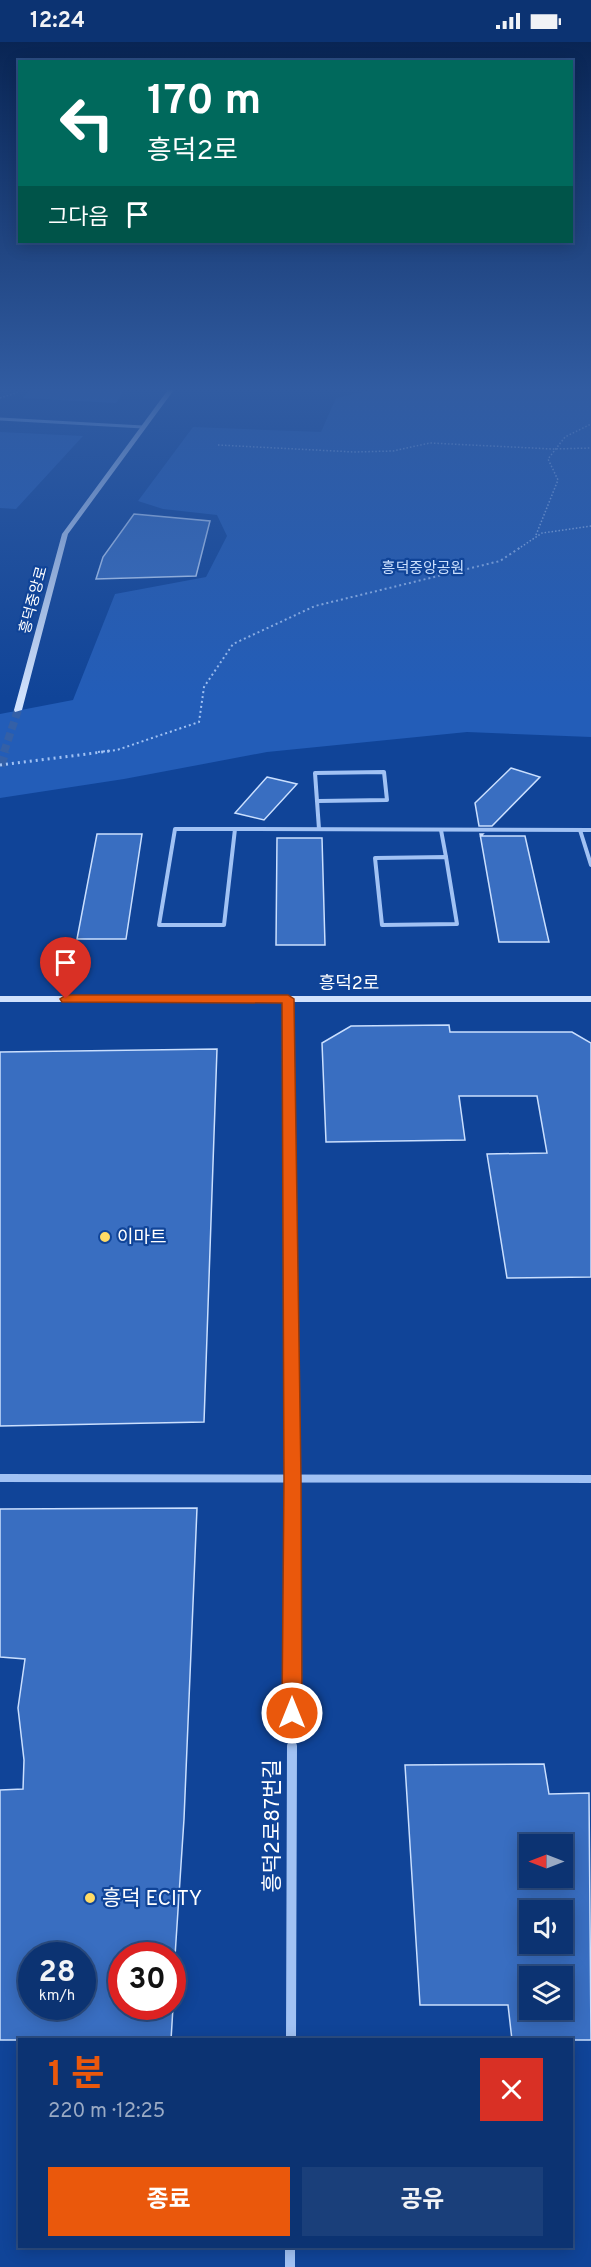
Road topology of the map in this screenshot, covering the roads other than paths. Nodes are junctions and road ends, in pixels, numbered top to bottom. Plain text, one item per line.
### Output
1 (96, 491) edge
2 (18, 710) tunnel mouth
3 (318, 801) junction
4 (235, 829) junction
5 (319, 830) junction
6 (441, 830) junction
7 (580, 830) junction
8 (591, 830) edge
9 (446, 857) junction
10 (591, 865) edge
11 (0, 999) edge
12 (288, 999) junction
13 (591, 999) edge
14 (0, 1478) edge
15 (293, 1479) junction
16 (591, 1479) edge
17 (291, 2038) edge
18 (290, 2248) edge
19 (290, 2267) edge

1 - 2 street, 흥덕중앙로
3 - 3 lane
3 - 5 lane
4 - 4 lane
4 - 5 lane
5 - 6 lane
6 - 7 lane
6 - 9 lane
7 - 8 lane
7 - 10 lane
9 - 9 lane
11 - 12 street, 흥덕2로
12 - 13 street, 흥덕2로
12 - 15 street, 흥덕2로87번길
14 - 15 street
15 - 16 street
15 - 17 street, 흥덕2로87번길
18 - 19 street

